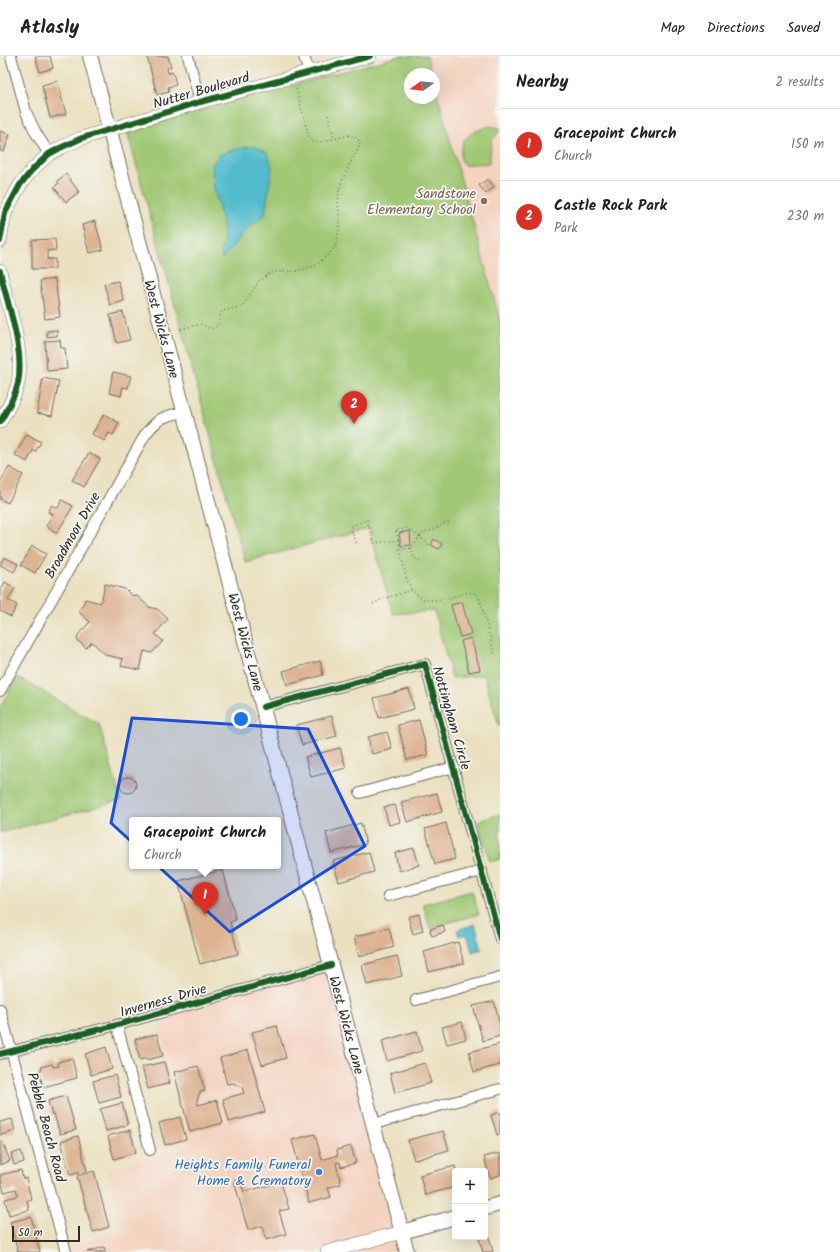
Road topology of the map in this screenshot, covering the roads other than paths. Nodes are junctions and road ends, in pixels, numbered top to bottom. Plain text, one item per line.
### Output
1 (12, 56) edge
2 (90, 56) edge
3 (188, 56) edge
4 (304, 56) edge
5 (370, 56) edge
6 (309, 73) junction
7 (200, 102) junction
8 (109, 129) junction
9 (49, 154) junction
10 (0, 241) edge
11 (0, 271) edge
12 (184, 412) junction
13 (0, 422) edge
14 (0, 690) edge
15 (263, 707) junction
16 (454, 767) junction
17 (360, 793) dead end
18 (482, 871) junction
19 (388, 896) dead end
20 (500, 940) edge
21 (331, 965) junction
22 (500, 977) edge
23 (416, 1000) dead end
24 (0, 1008) edge
25 (117, 1026) junction
26 (12, 1051) junction
27 (0, 1054) edge
28 (500, 1089) edge
29 (374, 1124) junction
30 (150, 1150) dead end
31 (500, 1204) edge
32 (488, 1207) edge
33 (452, 1218) edge
34 (402, 1232) junction
35 (66, 1252) edge
36 (327, 1252) edge
37 (408, 1252) edge

1 - 9 street
2 - 8 main road, West Wicks Lane
3 - 7 street
4 - 6 street
5 - 6 street, Nutter Boulevard
6 - 7 street, Nutter Boulevard
7 - 8 street, Nutter Boulevard
8 - 9 street, Nutter Boulevard
8 - 12 main road, West Wicks Lane
9 - 10 street, Nutter Boulevard
11 - 13 street
12 - 14 street, Broadmoor Drive
12 - 15 main road, West Wicks Lane
15 - 16 street, Nottingham Circle
15 - 21 main road, West Wicks Lane
16 - 17 street
16 - 18 street, Nottingham Circle
18 - 19 street
18 - 20 street, Nottingham Circle
21 - 25 street, Inverness Drive
21 - 29 main road, West Wicks Lane
22 - 23 street
24 - 26 street, Pebble Beach Road
25 - 26 street, Inverness Drive
25 - 30 street
26 - 27 street, Inverness Drive
26 - 35 street, Pebble Beach Road
28 - 29 street
29 - 34 main road, West Wicks Lane
31 - 32 main road
33 - 34 main road
34 - 36 street
34 - 37 main road, West Wicks Lane

